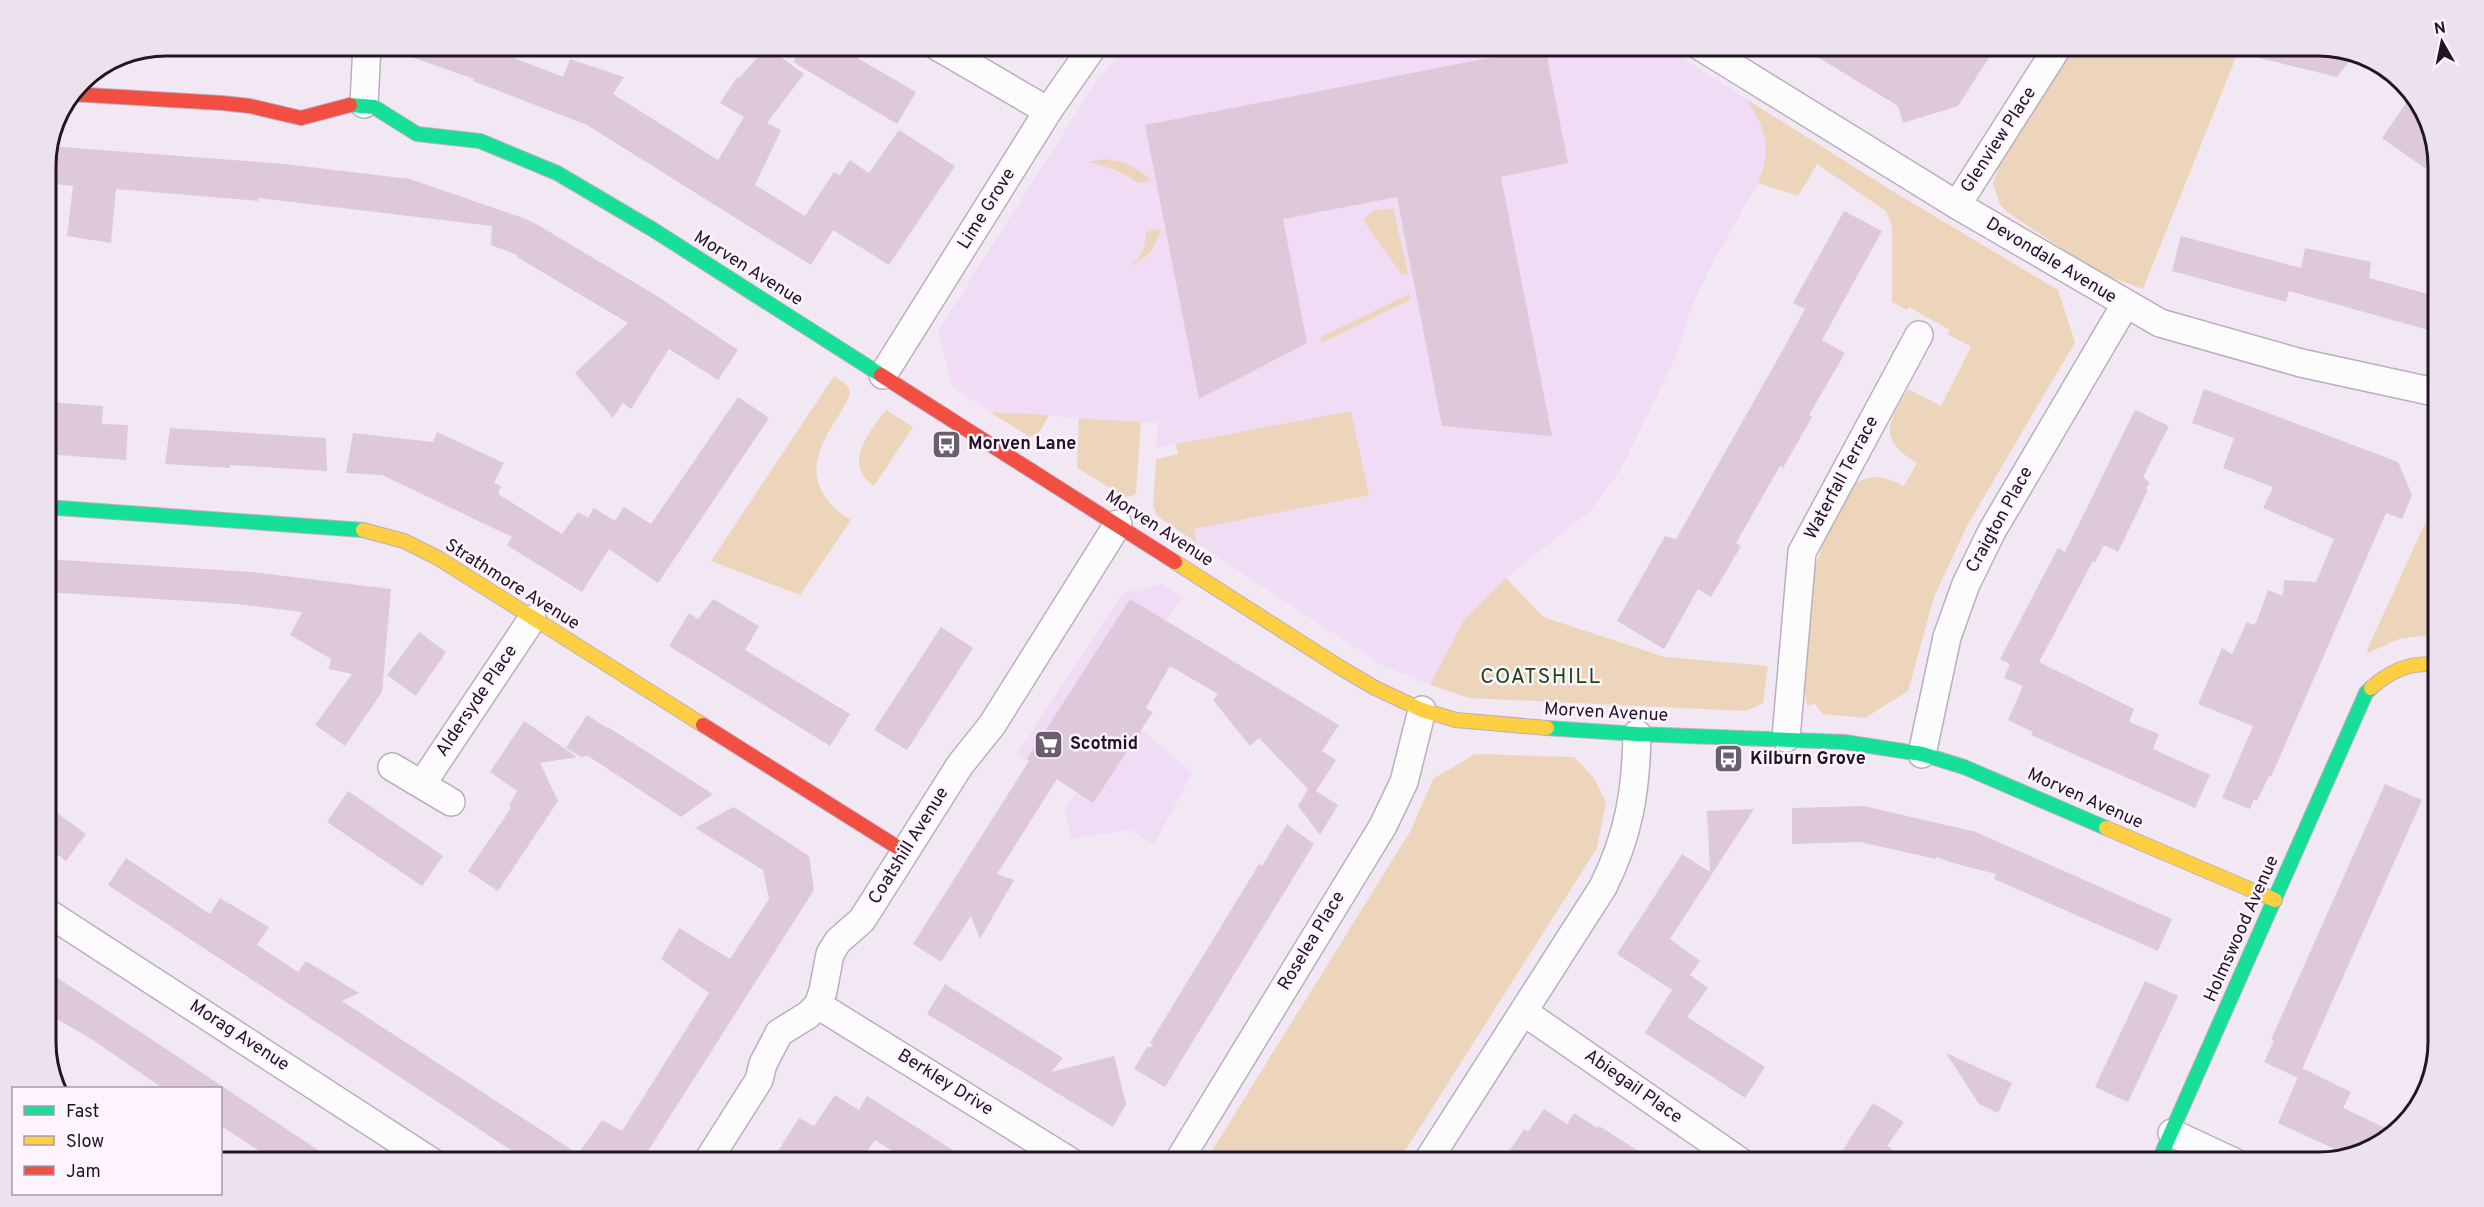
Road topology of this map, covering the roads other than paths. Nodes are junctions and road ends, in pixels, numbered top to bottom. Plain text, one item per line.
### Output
1 (367, 56) edge
2 (954, 56) edge
3 (1086, 56) edge
4 (1716, 56) edge
5 (2052, 56) edge
6 (81, 95) edge
7 (364, 104) junction
8 (1048, 111) junction
9 (1957, 205) junction
10 (2125, 305) junction
11 (1919, 335) dead end
12 (883, 375) junction
13 (2428, 391) edge
14 (56, 508) edge
15 (1118, 524) junction
16 (532, 619) junction
17 (2428, 664) edge
18 (1422, 710) junction
19 (1637, 734) junction
20 (1786, 738) junction
21 (1922, 754) junction
22 (392, 767) dead end
23 (422, 784) junction
24 (451, 802) dead end
25 (905, 852) junction
26 (2275, 900) junction
27 (56, 918) edge
28 (818, 1005) junction
29 (1524, 1012) junction
30 (2172, 1133) junction
31 (415, 1151) edge
32 (714, 1151) edge
33 (1053, 1151) edge
34 (1185, 1151) edge
35 (1434, 1151) edge
36 (1725, 1151) edge
37 (2163, 1151) edge
38 (2210, 1151) edge

1 - 7 street
2 - 8 street
3 - 8 street, Lime Grove
4 - 9 street, Devondale Avenue
5 - 9 street, Glenview Place
6 - 7 street
7 - 12 street, Morven Avenue
8 - 12 street, Lime Grove
9 - 10 street, Devondale Avenue
10 - 13 street, Devondale Avenue
10 - 21 street, Craigton Place
11 - 20 street, Waterfall Terrace
12 - 15 street, Morven Avenue
14 - 16 street, Strathmore Avenue
15 - 18 street, Morven Avenue
15 - 25 street, Coatshill Avenue
16 - 23 street, Aldersyde Place
16 - 25 street, Strathmore Avenue
17 - 26 street, Holmswood Avenue
18 - 19 street, Morven Avenue
18 - 34 street, Roselea Place
19 - 20 street, Morven Avenue
19 - 29 street
20 - 21 street, Morven Avenue
21 - 26 street, Morven Avenue
22 - 23 street
23 - 24 street
25 - 28 street, Coatshill Avenue
26 - 30 street, Holmswood Avenue
27 - 31 street, Morag Avenue
28 - 32 street
28 - 33 street, Berkley Drive
29 - 35 street
29 - 36 street, Abiegail Place
30 - 37 street, Holmswood Avenue
30 - 38 street

